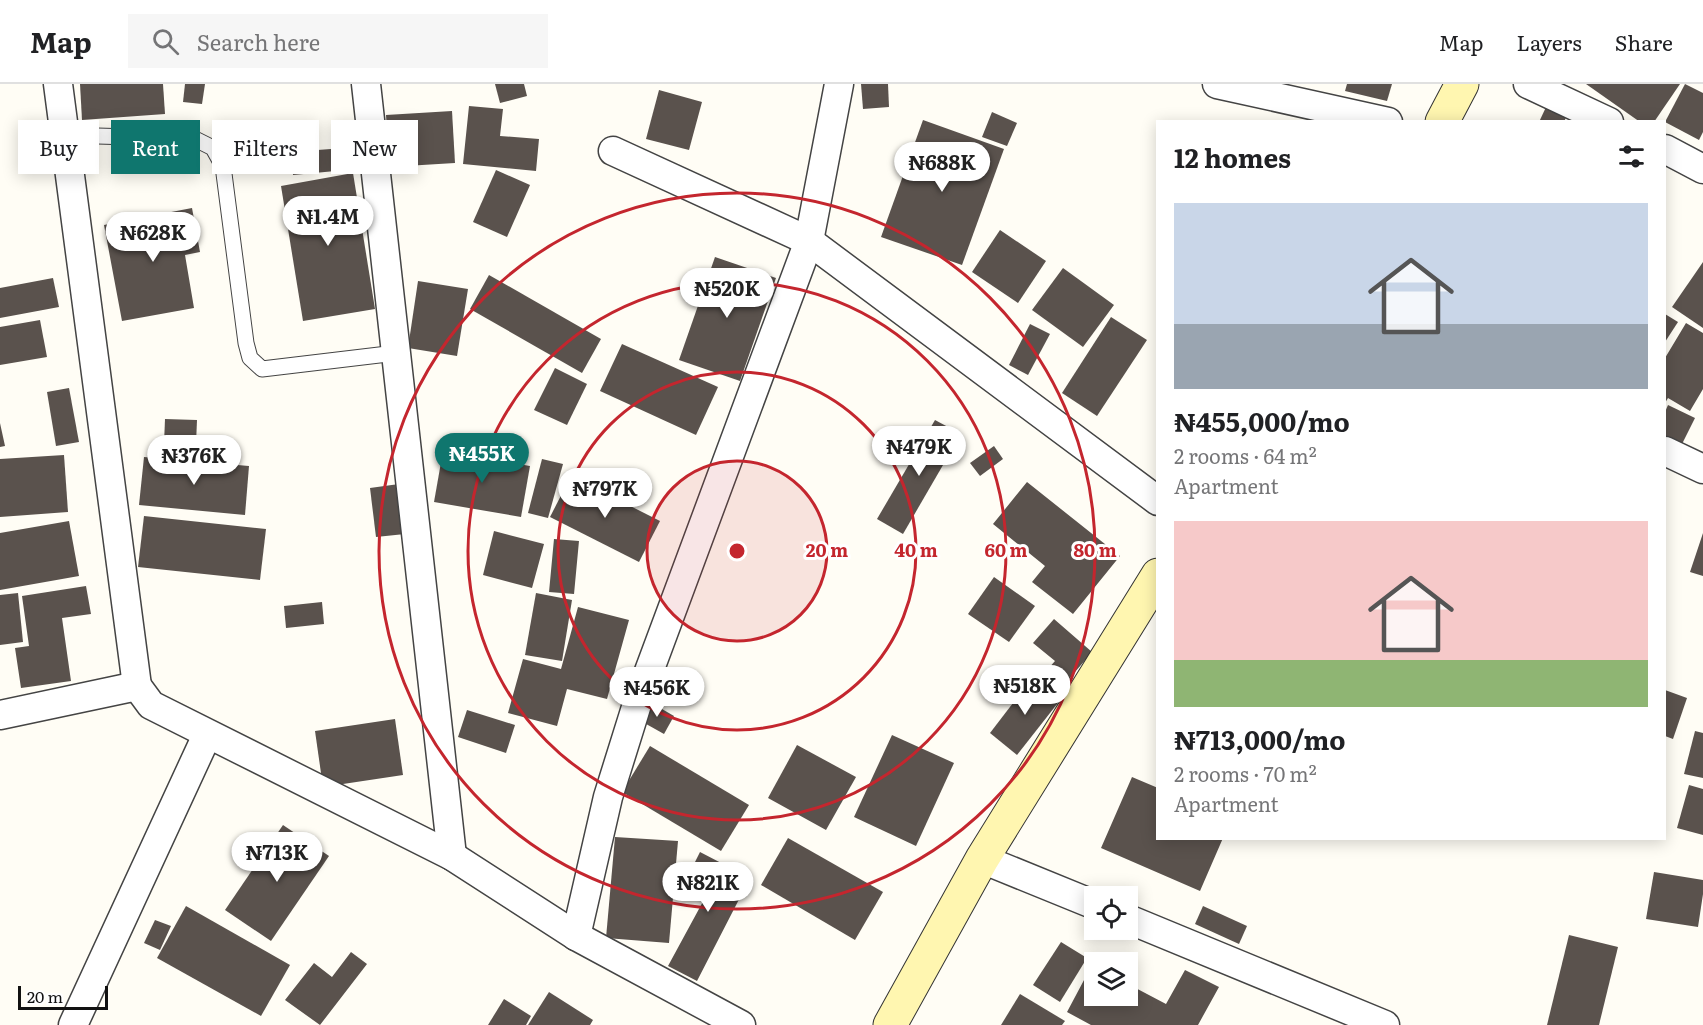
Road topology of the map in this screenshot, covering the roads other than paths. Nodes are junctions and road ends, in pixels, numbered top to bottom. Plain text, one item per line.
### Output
1 (58, 84) edge
2 (366, 84) edge
3 (839, 84) edge
4 (1217, 84) edge
5 (1462, 84) edge
6 (1528, 84) edge
7 (63, 120) edge
8 (1379, 120) edge
9 (1443, 120) edge
10 (1605, 120) edge
11 (99, 136) edge
12 (1666, 150) edge
13 (613, 151) dead end
14 (1703, 169) edge
15 (70, 174) edge
16 (809, 241) junction
17 (396, 353) junction
18 (1666, 451) edge
19 (1703, 469) edge
20 (1156, 500) edge
21 (1156, 577) edge
22 (137, 686) junction
23 (0, 715) edge
24 (207, 735) junction
25 (452, 856) junction
26 (982, 859) junction
27 (1084, 901) edge
28 (1138, 923) edge
29 (576, 936) junction
30 (73, 1025) edge
31 (741, 1025) edge
32 (890, 1025) edge
33 (1385, 1025) edge

1 - 7 street
2 - 17 street
3 - 16 street
4 - 8 street
5 - 9 street
6 - 10 street
11 - 17 lane
12 - 14 street
13 - 16 street
15 - 22 street
16 - 20 street
16 - 29 street
17 - 25 street
18 - 19 street
21 - 26 street
22 - 23 street
22 - 24 street
24 - 25 street
24 - 30 street
25 - 29 street
26 - 27 street
26 - 32 street
28 - 33 street
29 - 31 street

